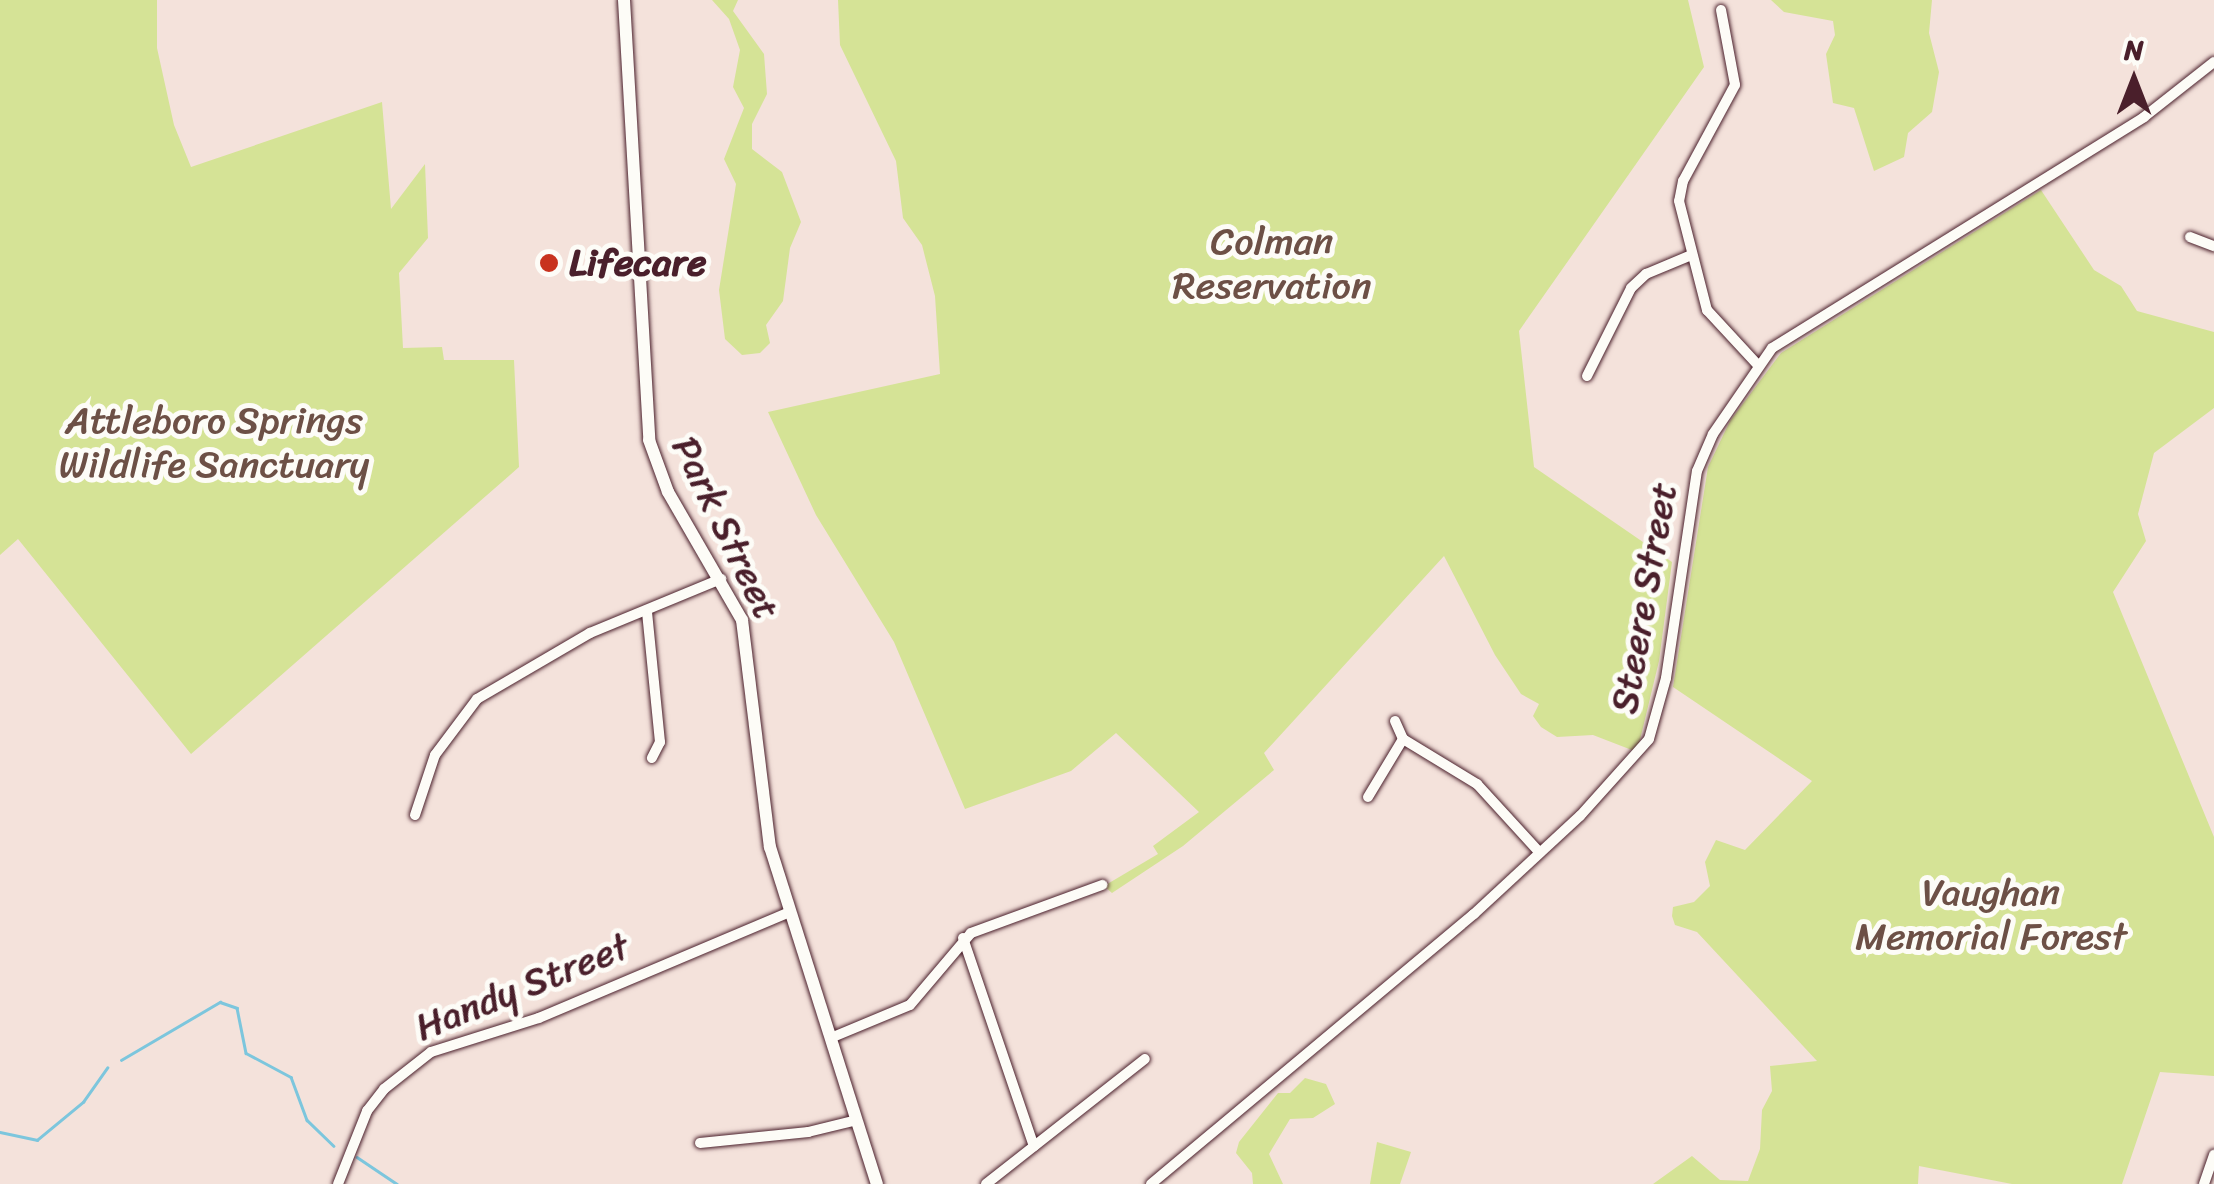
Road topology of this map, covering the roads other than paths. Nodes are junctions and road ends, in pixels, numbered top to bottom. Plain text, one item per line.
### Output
1 (624, 0) edge
2 (1721, 10) dead end
3 (2214, 62) edge
4 (2190, 237) dead end
5 (2214, 246) edge
6 (1689, 256) junction
7 (1758, 365) junction
8 (1587, 376) dead end
9 (721, 579) junction
10 (647, 612) junction
11 (1395, 721) dead end
12 (1403, 739) junction
13 (652, 758) dead end
14 (1368, 797) dead end
15 (415, 816) dead end
16 (1540, 853) junction
17 (1102, 886) dead end
18 (790, 912) junction
19 (962, 938) junction
20 (833, 1038) junction
21 (1145, 1059) dead end
22 (857, 1120) junction
23 (700, 1143) dead end
24 (1034, 1146) junction
25 (2214, 1155) edge
26 (338, 1184) edge
27 (877, 1184) edge
28 (986, 1184) edge
29 (1151, 1184) edge
30 (2204, 1184) edge

1 - 9 main road, Park Street
2 - 6 street
3 - 7 street, Steere Street
4 - 5 street
6 - 7 street
6 - 8 street
7 - 16 street, Steere Street
9 - 10 street
9 - 18 main road, Park Street
10 - 13 street
10 - 15 street
11 - 12 street
12 - 14 street
12 - 16 street
16 - 29 street, Steere Street
17 - 19 street
18 - 20 main road, Park Street
18 - 26 street, Handy Street
19 - 20 street
19 - 24 street
20 - 22 main road, Park Street
21 - 24 street
22 - 23 street
22 - 27 main road, Park Street
24 - 28 street
25 - 30 street

